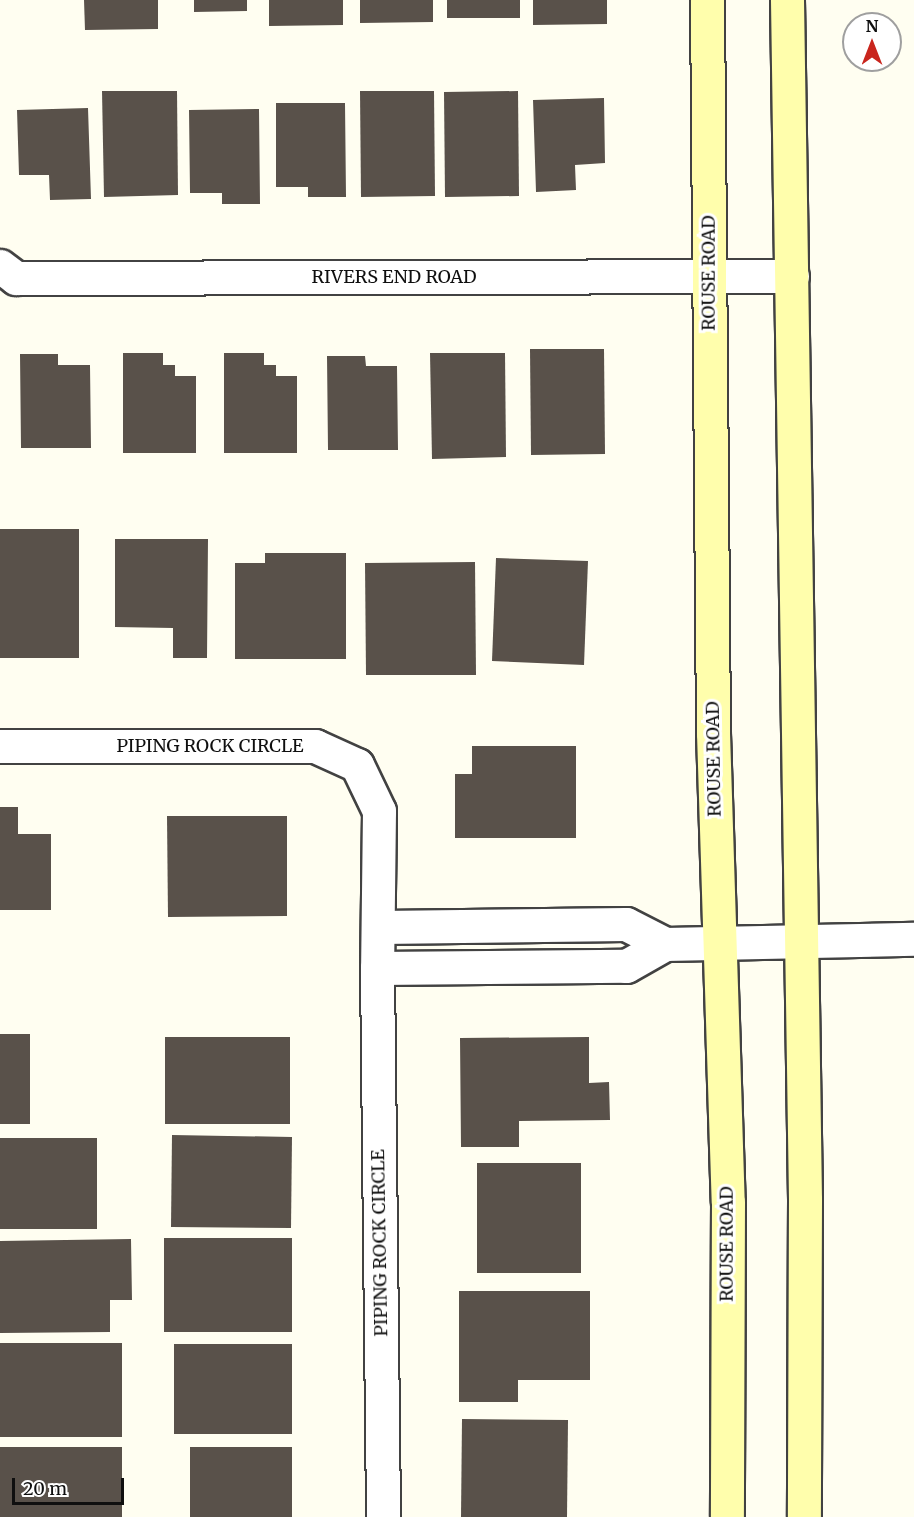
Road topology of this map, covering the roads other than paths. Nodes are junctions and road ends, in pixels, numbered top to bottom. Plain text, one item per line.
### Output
1 (707, 0) edge
2 (787, 0) edge
3 (0, 266) edge
4 (709, 276) junction
5 (792, 276) junction
6 (0, 746) edge
7 (512, 926) junction
8 (380, 927) junction
9 (914, 939) edge
10 (801, 942) junction
11 (720, 943) junction
12 (665, 944) junction
13 (511, 967) junction
14 (377, 968) junction
15 (383, 1517) edge
16 (727, 1517) edge
17 (804, 1517) edge

1 - 4 street, ROUSE ROAD
2 - 5 street
3 - 4 street, RIVERS END ROAD
4 - 5 street, RIVERS END ROAD
4 - 11 street, ROUSE ROAD
5 - 10 street
6 - 8 street, PIPING ROCK CIRCLE
7 - 8 street
7 - 12 street
7 - 13 street
8 - 14 street, PIPING ROCK CIRCLE
9 - 10 street
10 - 11 street
10 - 17 street
11 - 12 street
11 - 16 street, ROUSE ROAD
12 - 13 street
13 - 14 street
14 - 15 street, PIPING ROCK CIRCLE

